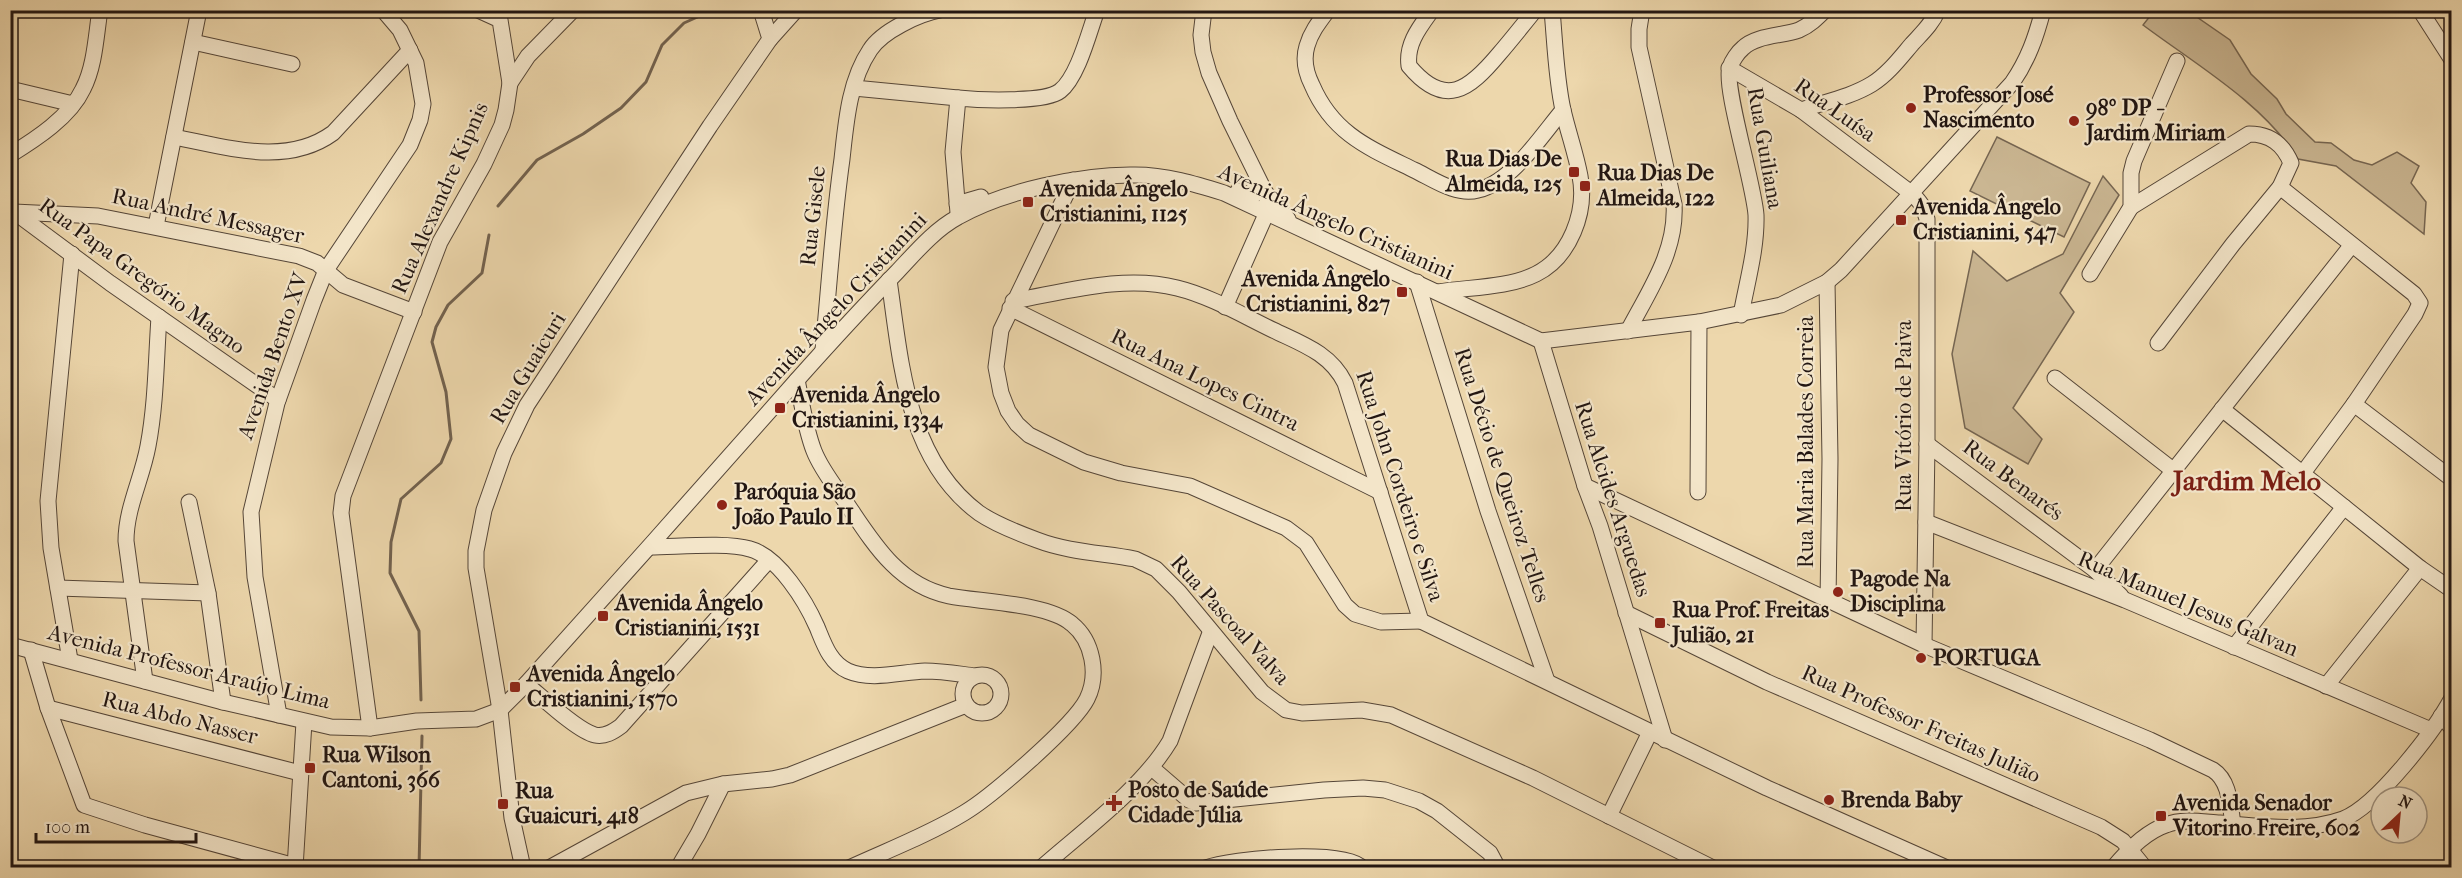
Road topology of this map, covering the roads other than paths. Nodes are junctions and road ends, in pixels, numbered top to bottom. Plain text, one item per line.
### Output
1 (100, 10) edge
2 (199, 10) edge
3 (383, 10) edge
4 (478, 10) edge
5 (573, 10) edge
6 (761, 10) edge
7 (796, 10) edge
8 (940, 10) edge
9 (1097, 10) edge
10 (1204, 10) edge
11 (1328, 10) edge
12 (1432, 10) edge
13 (1535, 10) edge
14 (1552, 10) edge
15 (1642, 10) edge
16 (1825, 10) edge
17 (1938, 10) edge
18 (2043, 10) edge
19 (2420, 10) edge
20 (770, 39) junction
21 (193, 42) junction
22 (410, 50) junction
23 (2451, 60) edge
24 (2177, 61) dead end
25 (292, 64) dead end
26 (1729, 68) junction
27 (510, 83) junction
28 (854, 88) junction
29 (10, 89) edge
30 (958, 98) junction
31 (73, 104) junction
32 (1563, 110) junction
33 (1801, 110) junction
34 (174, 137) junction
35 (10, 155) edge
36 (1073, 180) junction
37 (2280, 188) junction
38 (1265, 192) junction
39 (1911, 193) junction
40 (2131, 207) junction
41 (958, 210) junction
42 (13, 211) edge
43 (1267, 212) junction
44 (1294, 225) junction
45 (156, 226) junction
46 (2351, 246) junction
47 (72, 254) junction
48 (326, 270) junction
49 (2090, 274) dead end
50 (889, 280) junction
51 (1417, 282) junction
52 (1827, 282) junction
53 (1438, 292) junction
54 (1012, 305) junction
55 (1225, 307) junction
56 (414, 312) junction
57 (1741, 315) junction
58 (159, 317) junction
59 (1699, 322) junction
60 (1628, 331) junction
61 (1541, 341) junction
62 (2158, 343) dead end
63 (823, 350) junction
64 (2055, 378) dead end
65 (797, 380) junction
66 (278, 400) junction
67 (2354, 404) junction
68 (2222, 409) junction
69 (1928, 444) junction
70 (2174, 471) junction
71 (2303, 473) junction
72 (2451, 479) edge
73 (1585, 486) junction
74 (1380, 492) junction
75 (1698, 492) dead end
76 (189, 502) dead end
77 (2344, 507) junction
78 (1926, 522) junction
79 (650, 547) junction
80 (769, 560) junction
81 (2421, 568) junction
82 (2095, 570) junction
83 (58, 588) junction
84 (134, 590) junction
85 (2451, 590) edge
86 (208, 593) junction
87 (2125, 600) junction
88 (1828, 602) junction
89 (1626, 613) junction
90 (1421, 621) junction
91 (1210, 633) junction
92 (10, 645) edge
93 (1924, 645) junction
94 (2234, 647) junction
95 (31, 650) junction
96 (70, 660) junction
97 (975, 676) junction
98 (145, 681) junction
99 (1547, 681) junction
100 (526, 684) junction
101 (2326, 686) junction
102 (2451, 698) edge
103 (223, 702) junction
104 (966, 705) junction
105 (48, 708) junction
106 (500, 710) junction
107 (279, 716) junction
108 (304, 722) junction
109 (2446, 722) edge
110 (370, 728) junction
111 (2431, 730) junction
112 (1650, 732) junction
113 (1665, 740) junction
114 (1152, 768) junction
115 (300, 773) junction
116 (723, 784) junction
117 (1609, 816) junction
118 (2233, 824) junction
119 (2130, 851) junction
120 (295, 867) edge
121 (523, 867) edge
122 (549, 867) edge
123 (678, 867) edge
124 (849, 867) edge
125 (1041, 867) edge
126 (1206, 867) edge
127 (1362, 867) edge
128 (1498, 867) edge
129 (1713, 867) edge
130 (1947, 867) edge
131 (2113, 867) edge
132 (2121, 867) edge
133 (2145, 867) edge

1 - 31 street
2 - 21 street
3 - 22 street, Avenida Bento XV
4 - 27 street, Rua Alexandre Kipnis
5 - 27 street
6 - 20 street
7 - 20 street, Rua Guaicuri
8 - 28 street, Rua Gisele
9 - 30 street
10 - 38 street
11 - 32 street
12 - 13 street
14 - 32 street
15 - 60 street
16 - 26 street, Rua Guiliana
17 - 33 street
18 - 39 street
19 - 23 street
20 - 106 street, Rua Guaicuri
21 - 25 street
21 - 34 street
22 - 34 street
22 - 48 street, Avenida Bento XV
24 - 40 street
26 - 33 street, Rua Luísa
26 - 57 street, Rua Guiliana
27 - 56 street, Rua Alexandre Kipnis
28 - 30 street
28 - 63 street, Rua Gisele
29 - 31 street
30 - 41 street
31 - 35 street
32 - 53 street
33 - 39 street, Rua Luísa
34 - 45 street
36 - 41 street, Avenida Ângelo Cristianini
36 - 43 street, Avenida Ângelo Cristianini
36 - 54 street
37 - 40 street
37 - 46 street
37 - 62 street
38 - 41 street
38 - 43 street
38 - 44 street
39 - 52 street
39 - 69 street, Rua Vitório de Paiva
40 - 49 street
41 - 50 street, Avenida Ângelo Cristianini
42 - 45 street, Rua André Messager
42 - 47 street, Rua Papa Gregório Magno
43 - 44 street, Avenida Ângelo Cristianini
43 - 55 street
44 - 51 street, Avenida Ângelo Cristianini
45 - 48 street, Rua André Messager
46 - 67 street
46 - 68 street
47 - 58 street, Rua Papa Gregório Magno
47 - 83 street
48 - 56 street, Rua André Messager
48 - 66 street, Avenida Bento XV
50 - 63 street, Avenida Ângelo Cristianini
50 - 91 street, Rua Pascoal Valva
51 - 53 street, Avenida Ângelo Cristianini
51 - 99 street, Rua Décio de Queiroz Telles
52 - 57 street
52 - 88 street, Rua Maria Balades Correia
53 - 61 street, Avenida Ângelo Cristianini
54 - 55 street, Rua John Cordeiro e Silva
54 - 74 street, Rua Ana Lopes Cintra
54 - 90 street
55 - 74 street, Rua John Cordeiro e Silva
56 - 110 street, Rua Alexandre Kipnis
57 - 59 street
58 - 66 street, Rua Papa Gregório Magno
58 - 84 street
59 - 60 street
59 - 75 street
60 - 61 street
61 - 73 street, Rua Alcides Arguedas
63 - 65 street, Avenida Ângelo Cristianini
64 - 70 street
65 - 79 street, Avenida Ângelo Cristianini
65 - 124 street
66 - 107 street, Avenida Bento XV
67 - 71 street
67 - 72 street
68 - 70 street
68 - 71 street
69 - 78 street, Rua Vitório de Paiva
69 - 82 street, Rua Benarés
70 - 82 street
71 - 77 street
73 - 88 street
73 - 89 street, Rua Alcides Arguedas
74 - 90 street, Rua John Cordeiro e Silva
76 - 86 street
77 - 81 street
77 - 94 street
78 - 87 street, Rua Manuel Jesus Galvan
78 - 93 street, Rua Vitório de Paiva
79 - 80 street
79 - 100 street, Avenida Ângelo Cristianini
80 - 97 street
80 - 100 street
81 - 85 street
81 - 101 street
82 - 87 street, Rua Benarés
83 - 84 street
83 - 96 street
84 - 86 street
84 - 98 street
86 - 103 street
87 - 94 street, Rua Manuel Jesus Galvan
88 - 93 street
89 - 113 street, Rua Alcides Arguedas
89 - 119 street, Rua Professor Freitas Julião
90 - 99 street, Rua John Cordeiro e Silva
91 - 114 street
91 - 117 street, Rua Pascoal Valva
92 - 95 street, Avenida Professor Araújo Lima
93 - 118 street
94 - 101 street, Rua Manuel Jesus Galvan
95 - 96 street, Avenida Professor Araújo Lima
95 - 105 street
96 - 98 street, Avenida Professor Araújo Lima
97 - 104 street
97 - 104 street
98 - 103 street, Avenida Professor Araújo Lima
99 - 112 street, Rua John Cordeiro e Silva
100 - 106 street, Avenida Ângelo Cristianini
101 - 111 street, Rua Manuel Jesus Galvan
102 - 109 street
103 - 107 street, Avenida Professor Araújo Lima
104 - 116 street
105 - 115 street, Rua Abdo Nasser
105 - 120 street
106 - 110 street, Avenida Professor Araújo Lima
106 - 121 street, Rua Guaicuri
107 - 108 street, Avenida Professor Araújo Lima
108 - 110 street, Avenida Professor Araújo Lima
108 - 115 street
109 - 111 street
111 - 118 street
112 - 113 street, Rua John Cordeiro e Silva
112 - 117 street
113 - 130 street, Rua John Cordeiro e Silva
114 - 125 street
114 - 128 street
115 - 120 street
116 - 122 street
116 - 123 street
117 - 129 street, Rua Pascoal Valva
118 - 119 street
119 - 131 street
119 - 132 street
119 - 133 street, Rua Professor Freitas Julião
126 - 127 street

